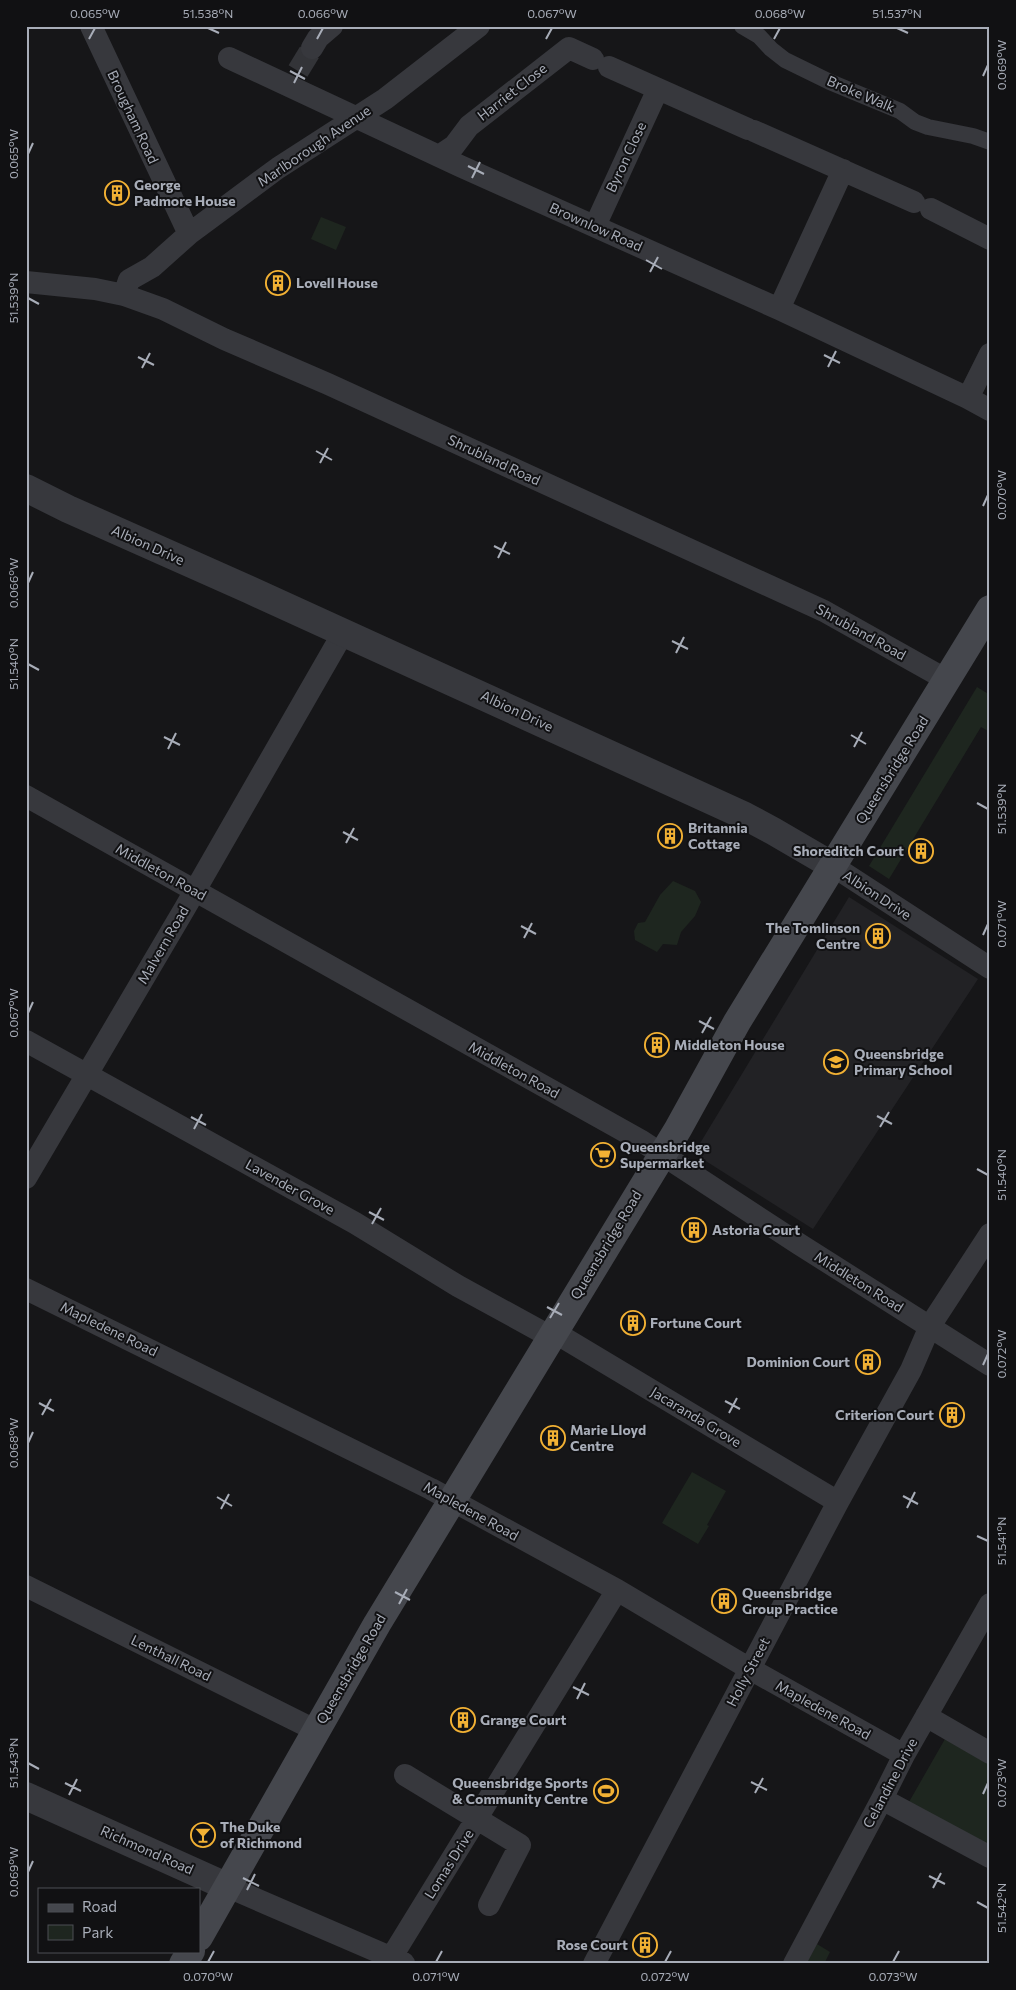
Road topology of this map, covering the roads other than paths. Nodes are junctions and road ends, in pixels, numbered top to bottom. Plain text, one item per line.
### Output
1 (91, 26) edge
2 (332, 26) edge
3 (479, 26) edge
4 (742, 26) edge
5 (312, 48) tunnel mouth
6 (229, 58) dead end
7 (658, 89) junction
8 (356, 116) junction
9 (990, 142) edge
10 (439, 156) junction
11 (843, 170) junction
12 (595, 226) junction
13 (189, 234) junction
14 (990, 239) edge
15 (152, 267) junction
16 (26, 282) edge
17 (124, 295) junction
18 (149, 303) junction
19 (779, 309) junction
20 (990, 354) edge
21 (968, 398) junction
22 (990, 410) edge
23 (26, 488) edge
24 (990, 609) edge
25 (343, 633) junction
26 (947, 680) junction
27 (26, 796) edge
28 (832, 866) junction
29 (195, 890) junction
30 (990, 968) edge
31 (26, 1041) edge
32 (87, 1076) junction
33 (662, 1154) junction
34 (26, 1178) edge
35 (990, 1234) edge
36 (26, 1289) edge
37 (930, 1326) junction
38 (552, 1335) junction
39 (990, 1365) edge
40 (451, 1501) junction
41 (838, 1502) junction
42 (26, 1586) edge
43 (617, 1590) junction
44 (990, 1604) edge
45 (750, 1669) junction
46 (926, 1716) junction
47 (315, 1730) junction
48 (990, 1753) edge
49 (904, 1755) junction
50 (405, 1775) dead end
51 (26, 1796) edge
52 (882, 1799) junction
53 (477, 1819) junction
54 (990, 1858) edge
55 (228, 1887) junction
56 (489, 1905) dead end
57 (200, 1935) edge
58 (189, 1952) edge
59 (398, 1961) edge
60 (183, 1964) edge
61 (594, 1964) edge
62 (794, 1964) edge

1 - 13 street, Brougham Road
2 - 5 street
3 - 8 street, Marlborough Avenue
4 - 9 street, Broke Walk
6 - 8 street, Brownlow Road
7 - 10 street, Harriet Close
7 - 11 street, Harriet Close
7 - 12 street, Byron Close
8 - 10 street, Brownlow Road
8 - 13 street, Marlborough Avenue
10 - 12 street, Brownlow Road
11 - 14 street, Harriet Close
11 - 19 street
12 - 19 street, Brownlow Road
13 - 15 street, Marlborough Avenue
15 - 17 street, Marlborough Avenue
15 - 18 street
16 - 17 street, Shrubland Road
17 - 18 street, Shrubland Road
18 - 26 street, Shrubland Road
19 - 21 street, Brownlow Road
20 - 21 street
21 - 22 street, Brownlow Road
23 - 25 street, Albion Drive
24 - 26 main road, Queensbridge Road
25 - 28 street, Albion Drive
25 - 29 street, Malvern Road
26 - 28 main road, Queensbridge Road
27 - 29 street, Middleton Road
28 - 30 street, Albion Drive
28 - 33 main road, Queensbridge Road
29 - 32 street, Malvern Road
29 - 33 street, Middleton Road
31 - 32 street, Lavender Grove
32 - 34 street, Malvern Road
32 - 38 street, Lavender Grove
33 - 37 street, Middleton Road
33 - 38 main road, Queensbridge Road
35 - 37 street, Holly Street
36 - 40 street, Mapledene Road
37 - 39 street, Middleton Road
37 - 41 street, Holly Street
38 - 40 main road, Queensbridge Road
38 - 41 street, Jacaranda Grove
40 - 43 street, Mapledene Road
40 - 47 main road, Queensbridge Road
41 - 45 street, Holly Street
42 - 47 street, Lenthall Road
43 - 45 street, Mapledene Road
43 - 53 street, Lomas Drive
44 - 46 street, Celandine Drive
45 - 49 street, Mapledene Road
45 - 61 street, Holly Street
46 - 48 street
46 - 49 street, Celandine Drive
47 - 55 main road, Queensbridge Road
49 - 52 street, Celandine Drive
50 - 53 street
51 - 55 street, Richmond Road
52 - 54 street
52 - 62 street, Celandine Drive
53 - 56 street
53 - 59 street, Lomas Drive
55 - 57 main road, Queensbridge Road
55 - 59 street, Richmond Road
58 - 60 main road

